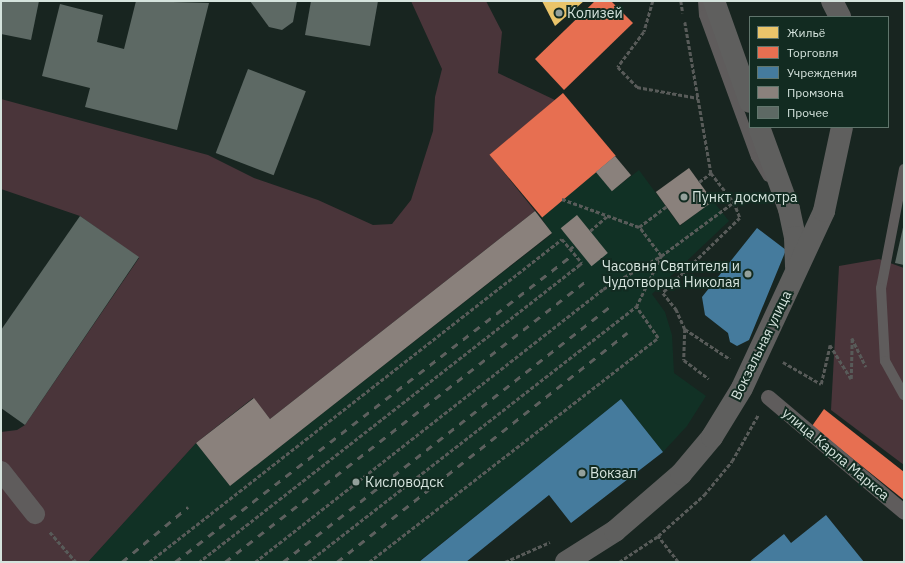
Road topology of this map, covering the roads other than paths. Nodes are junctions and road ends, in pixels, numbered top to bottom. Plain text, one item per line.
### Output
1 (702, 1) edge
2 (714, 1) edge
3 (832, 1) edge
4 (840, 16) edge
5 (749, 99) edge
6 (759, 128) edge
7 (842, 128) edge
8 (904, 169) edge
9 (788, 209) junction
10 (796, 270) junction
11 (904, 395) edge
12 (768, 397) dead end
13 (1, 471) edge
14 (904, 512) edge
15 (36, 514) road end
16 (566, 562) edge

1 - 9 lane
2 - 5 main road
3 - 4 main road
6 - 9 main road, Вокзальная улица
7 - 10 main road, Вокзальная улица
8 - 11 lane
9 - 10 main road, Вокзальная улица
10 - 16 main road, Вокзальная улица
12 - 14 street, улица Карла Маркса
13 - 15 street

